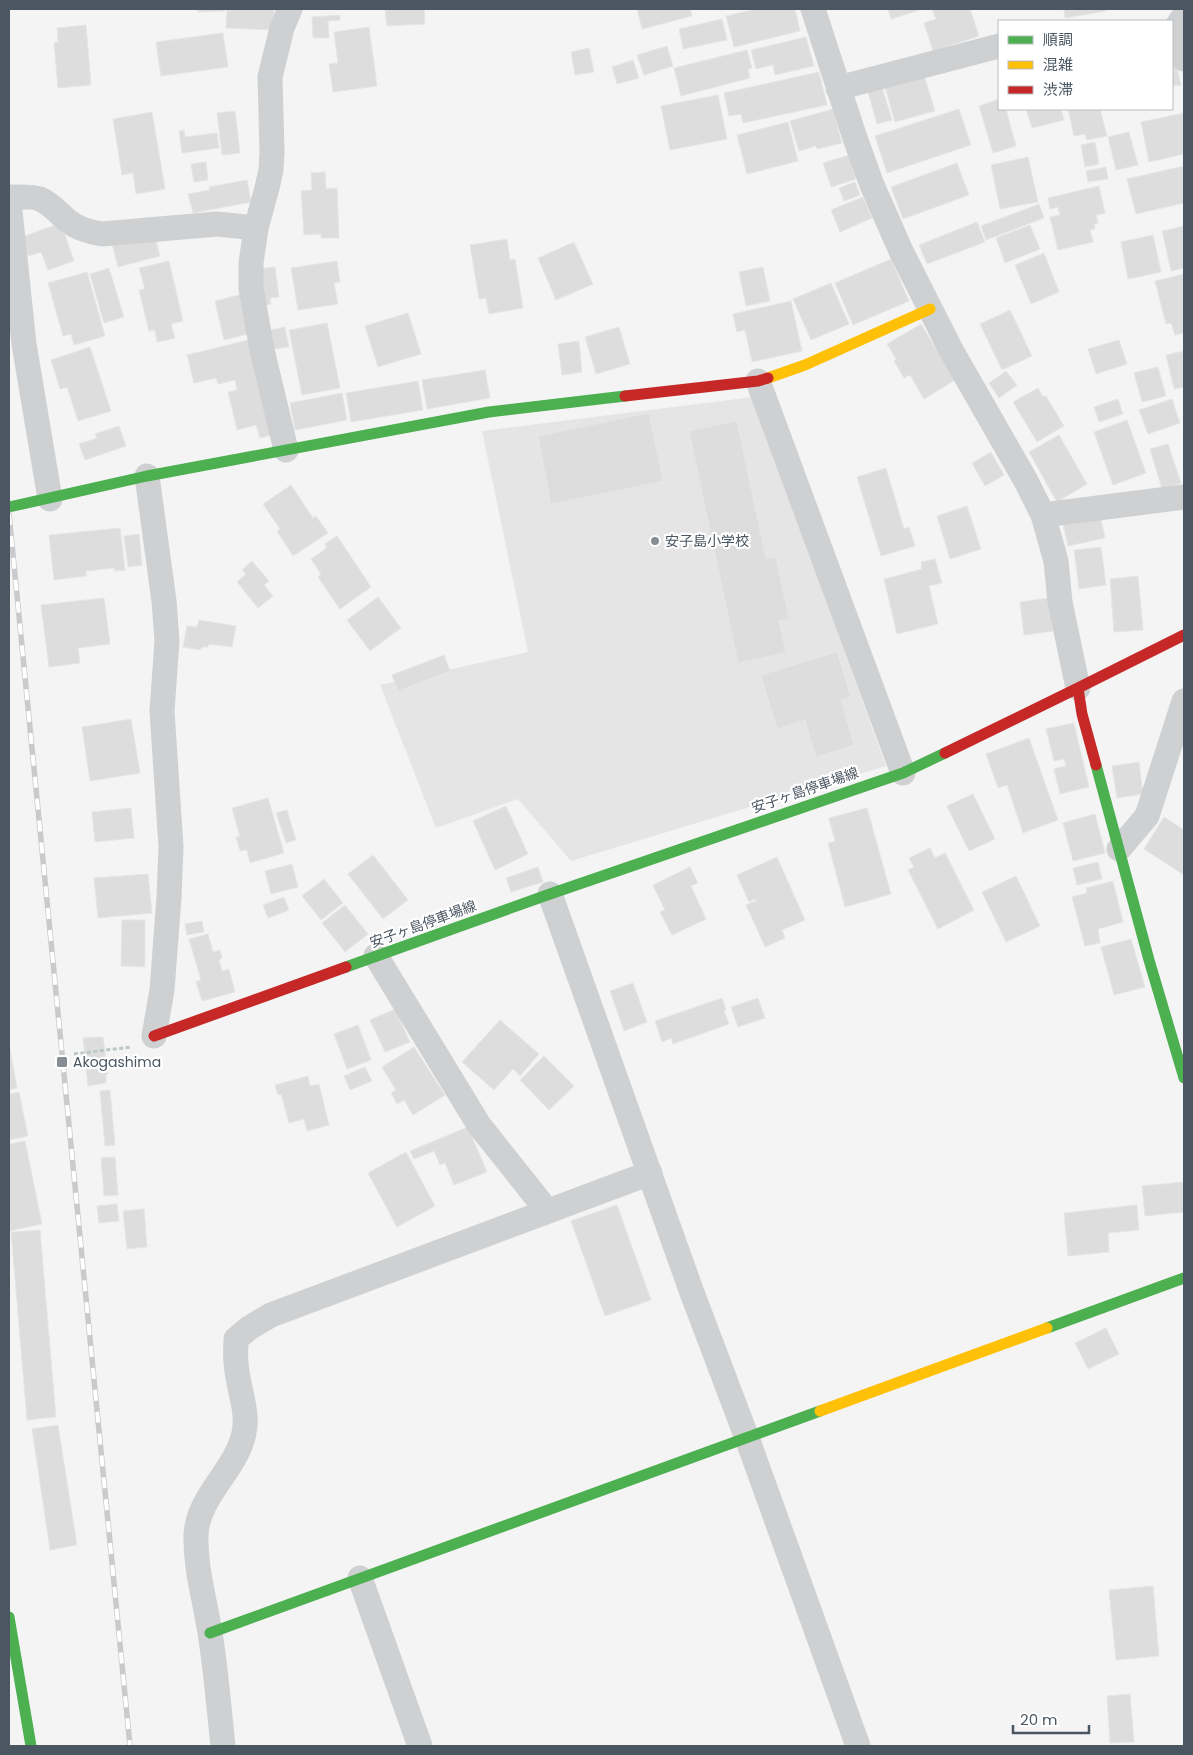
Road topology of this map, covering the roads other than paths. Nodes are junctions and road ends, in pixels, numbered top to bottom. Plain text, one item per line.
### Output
1 (290, 9) edge
2 (813, 9) edge
3 (1178, 22) edge
4 (998, 46) edge
5 (1184, 59) edge
6 (838, 88) junction
7 (9, 197) edge
8 (9, 200) edge
9 (256, 228) junction
10 (930, 309) junction
11 (758, 381) junction
12 (286, 450) junction
13 (147, 476) junction
14 (1184, 497) edge
15 (50, 498) junction
16 (9, 508) edge
17 (1043, 515) junction
18 (1184, 635) edge
19 (1078, 688) junction
20 (1184, 701) edge
21 (903, 773) junction
22 (1119, 849) junction
23 (550, 894) junction
24 (376, 956) junction
25 (154, 1036) joint
26 (1184, 1078) edge
27 (650, 1173) junction
28 (544, 1213) junction
29 (1184, 1278) edge
30 (747, 1438) junction
31 (360, 1578) junction
32 (9, 1617) edge
33 (210, 1633) junction
34 (31, 1746) edge
35 (223, 1746) edge
36 (420, 1746) edge
37 (858, 1746) edge

1 - 9 street
2 - 6 street
3 - 5 street
4 - 6 street
6 - 10 street
7 - 9 street
8 - 15 street
9 - 12 street
10 - 11 main road
10 - 17 street
11 - 12 main road
11 - 21 street
12 - 13 main road
13 - 15 main road
13 - 25 street
14 - 17 street
15 - 16 main road
17 - 19 street
18 - 19 main road, 安子ヶ島停車場線
19 - 21 main road, 安子ヶ島停車場線
19 - 22 main road
20 - 22 street
21 - 23 main road, 安子ヶ島停車場線
22 - 26 main road
23 - 24 main road, 安子ヶ島停車場線
23 - 27 street
24 - 25 main road, 安子ヶ島停車場線
24 - 28 street
27 - 28 street
27 - 30 street
28 - 33 street
29 - 30 main road
30 - 31 main road
30 - 37 street
31 - 33 main road
31 - 36 street
32 - 34 main road
33 - 35 street

